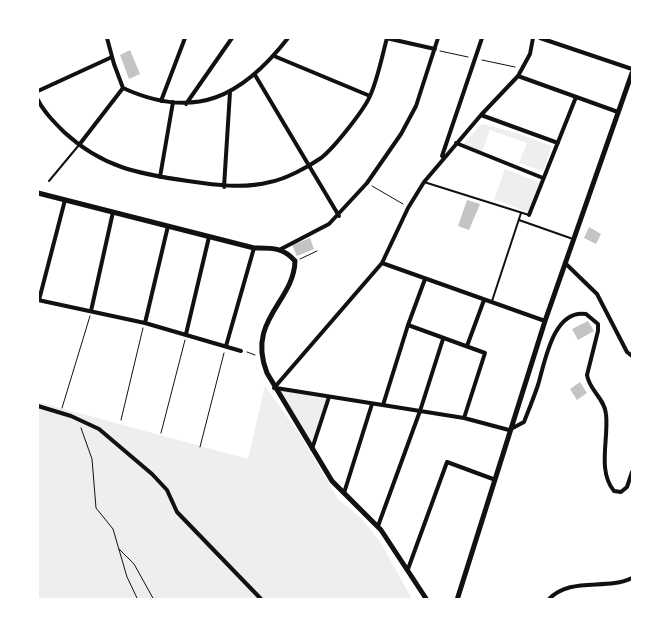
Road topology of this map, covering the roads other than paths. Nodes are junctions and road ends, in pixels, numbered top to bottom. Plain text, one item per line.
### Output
1 (107, 38) edge
2 (185, 38) edge
3 (232, 38) edge
4 (288, 38) edge
5 (387, 38) edge
6 (438, 38) edge
7 (482, 38) edge
8 (534, 38) edge
9 (540, 38) edge
10 (435, 50) junction
11 (274, 56) junction
12 (112, 57) junction
13 (632, 71) edge
14 (255, 75) junction
15 (518, 76) junction
16 (123, 88) junction
17 (38, 91) edge
18 (230, 92) junction
19 (370, 96) junction
20 (576, 97) junction
21 (38, 100) edge
22 (161, 101) junction
23 (173, 102) junction
24 (186, 104) junction
25 (618, 112) junction
26 (481, 115) junction
27 (558, 142) junction
28 (456, 143) junction
29 (79, 145) junction
30 (441, 159) junction
31 (308, 166) junction
32 (160, 177) junction
33 (544, 178) junction
34 (50, 181) dead end
35 (424, 182) junction
36 (224, 187) junction
37 (38, 193) edge
38 (65, 200) junction
39 (113, 212) junction
40 (521, 213) junction
41 (339, 216) junction
42 (529, 216) joint
43 (519, 220) junction
44 (168, 225) junction
45 (209, 237) junction
46 (573, 239) junction
47 (254, 248) junction
48 (280, 248) junction
49 (565, 263) junction
50 (382, 264) junction
51 (425, 279) junction
52 (38, 300) edge
53 (484, 300) junction
54 (492, 302) junction
55 (91, 312) junction
56 (545, 321) junction
57 (145, 323) junction
58 (408, 325) junction
59 (186, 334) junction
60 (443, 338) junction
61 (226, 346) junction
62 (467, 346) junction
63 (241, 351) road end
64 (632, 356) edge
65 (274, 388) junction
66 (329, 397) junction
67 (372, 404) junction
68 (384, 405) junction
69 (38, 406) edge
70 (420, 411) junction
71 (464, 418) junction
72 (509, 430) junction
73 (312, 449) junction
74 (632, 472) edge
75 (493, 479) junction
76 (344, 493) junction
77 (378, 526) junction
78 (408, 568) junction
79 (632, 578) edge
80 (262, 600) edge
81 (427, 600) edge
82 (457, 600) edge
83 (548, 600) edge

1 - 12 street
2 - 22 street
3 - 24 street
4 - 11 street
5 - 10 street
5 - 19 street
6 - 10 street
7 - 30 street
8 - 15 street
9 - 13 street
10 - 41 street
11 - 14 street
11 - 19 street
12 - 16 street
12 - 17 street
13 - 25 street
14 - 18 street
14 - 31 street
15 - 20 street
15 - 26 street
16 - 22 street
16 - 29 street
18 - 24 street
18 - 36 street
19 - 31 street
20 - 25 street
20 - 27 street
21 - 29 street
22 - 23 street
23 - 24 street
23 - 32 street
25 - 46 street
26 - 27 street
26 - 28 street
27 - 33 street
28 - 30 street
28 - 33 street
29 - 32 street
29 - 34 lane
30 - 35 street
31 - 36 street
31 - 41 street
32 - 36 street
33 - 42 street
35 - 40 lane
35 - 50 street
37 - 38 street
38 - 39 street
38 - 52 street
39 - 44 street
39 - 55 street
40 - 42 lane
40 - 43 lane
41 - 48 street
43 - 46 lane
43 - 54 lane
44 - 45 street
44 - 57 street
45 - 47 street
45 - 59 street
46 - 49 street
47 - 48 street
47 - 61 street
48 - 65 street
49 - 56 street
49 - 64 street
50 - 51 street
50 - 65 street
51 - 53 street
51 - 58 street
52 - 55 street
53 - 54 street
53 - 62 street
54 - 56 street
55 - 57 street
56 - 72 street
57 - 59 street
58 - 60 street
58 - 68 street
59 - 61 street
60 - 62 street
60 - 70 street
61 - 63 street
62 - 71 street
65 - 66 street
65 - 73 street
66 - 67 street
66 - 73 street
67 - 68 street
67 - 76 street
68 - 70 street
69 - 80 street
70 - 71 street
70 - 77 street
71 - 72 street
72 - 74 street
72 - 75 street
73 - 76 street
75 - 78 street
75 - 82 street
76 - 77 street
77 - 78 street
78 - 81 street
79 - 83 street

